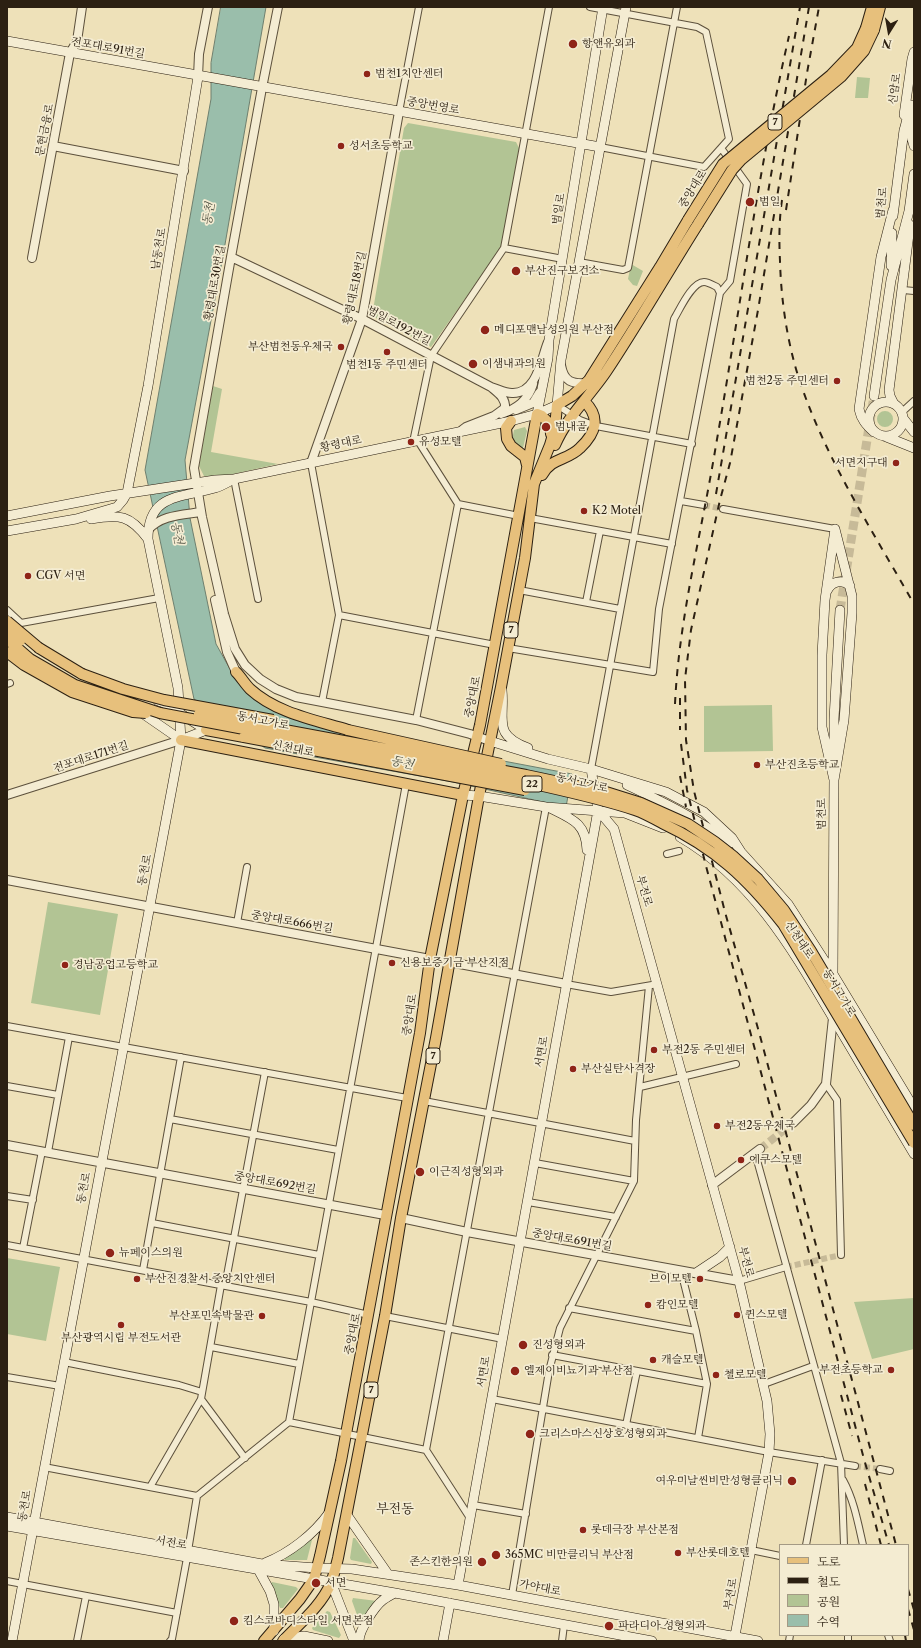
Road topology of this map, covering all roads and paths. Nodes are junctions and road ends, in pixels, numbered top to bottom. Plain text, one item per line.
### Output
1 (82, 7) edge
2 (208, 7) edge
3 (278, 7) edge
4 (419, 7) edge
5 (549, 7) edge
6 (590, 7) edge
7 (677, 7) edge
8 (872, 7) edge
9 (880, 7) edge
10 (603, 8) edge
11 (625, 10) edge
12 (674, 22) junction
13 (870, 29) junction
14 (7, 42) edge
15 (914, 52) edge
16 (70, 53) junction
17 (202, 77) junction
18 (262, 88) junction
19 (914, 109) edge
20 (399, 112) junction
21 (904, 130) junction
22 (526, 134) junction
23 (582, 144) junction
24 (53, 146) junction
25 (914, 146) edge
26 (600, 147) junction
27 (722, 148) junction
28 (650, 156) junction
29 (184, 171) junction
30 (914, 174) edge
31 (893, 210) junction
32 (909, 211) junction
33 (504, 248) junction
34 (231, 257) junction
35 (32, 258) dead end
36 (563, 259) junction
37 (579, 262) junction
38 (891, 280) junction
39 (903, 290) junction
40 (914, 291) edge
41 (720, 293) junction
42 (362, 319) junction
43 (549, 340) junction
44 (431, 356) junction
45 (561, 360) junction
46 (536, 376) junction
47 (587, 383) junction
48 (543, 386) junction
49 (491, 387) junction
50 (874, 396) tunnel mouth
51 (914, 401) edge
52 (588, 404) junction
53 (894, 404) junction
54 (557, 405) junction
55 (511, 411) junction
56 (537, 414) junction
57 (903, 415) junction
58 (494, 416) junction
59 (571, 416) junction
60 (511, 421) junction
61 (596, 426) junction
62 (458, 432) junction
63 (874, 432) junction
64 (914, 432) edge
65 (652, 436) junction
66 (884, 436) junction
67 (416, 441) junction
68 (692, 444) junction
69 (550, 445) junction
70 (914, 448) edge
71 (311, 463) junction
72 (527, 466) junction
73 (547, 467) junction
74 (234, 479) junction
75 (196, 483) junction
76 (197, 492) junction
77 (127, 493) junction
78 (681, 500) junction
79 (532, 501) junction
80 (458, 504) junction
81 (704, 505) tunnel mouth
82 (723, 509) tunnel mouth
83 (197, 512) junction
84 (7, 516) edge
85 (525, 517) junction
86 (76, 519) junction
87 (835, 529) junction
88 (600, 530) junction
89 (7, 531) edge
90 (150, 531) junction
91 (634, 537) junction
92 (672, 544) junction
93 (212, 564) junction
94 (850, 586) junction
95 (519, 590) junction
96 (159, 598) junction
97 (258, 599) dead end
98 (825, 600) junction
99 (586, 602) junction
100 (620, 609) junction
101 (7, 610) edge
102 (840, 610) tunnel mouth
103 (339, 615) junction
104 (7, 621) edge
105 (21, 623) junction
106 (9, 632) edge
107 (433, 634) junction
108 (7, 645) edge
109 (495, 645) junction
110 (508, 648) junction
111 (7, 652) edge
112 (610, 665) junction
113 (236, 672) joint
114 (501, 687) junction
115 (322, 702) junction
116 (160, 713) junction
117 (179, 713) junction
118 (416, 720) junction
119 (206, 730) junction
120 (477, 737) junction
121 (330, 738) junction
122 (181, 740) junction
123 (490, 741) junction
124 (548, 759) junction
125 (591, 769) junction
126 (526, 775) junction
127 (834, 780) junction
128 (406, 784) junction
129 (7, 795) edge
130 (463, 795) junction
131 (480, 796) junction
132 (546, 807) junction
133 (598, 810) junction
134 (637, 810) junction
135 (679, 852) dead end
136 (667, 854) dead end
137 (247, 866) dead end
138 (587, 870) junction
139 (7, 880) edge
140 (150, 906) junction
141 (237, 923) junction
142 (376, 949) junction
143 (430, 959) junction
144 (449, 962) junction
145 (515, 974) junction
146 (833, 974) junction
147 (566, 984) junction
148 (653, 985) junction
149 (833, 1018) junction
150 (7, 1026) edge
151 (69, 1037) junction
152 (123, 1047) junction
153 (181, 1057) junction
154 (736, 1064) dead end
155 (265, 1072) junction
156 (683, 1076) junction
157 (826, 1084) junction
158 (7, 1086) edge
159 (640, 1087) junction
160 (350, 1088) junction
161 (58, 1095) junction
162 (407, 1098) junction
163 (424, 1101) junction
164 (914, 1108) edge
165 (489, 1113) junction
166 (170, 1118) junction
167 (542, 1124) junction
168 (793, 1124) tunnel mouth
169 (914, 1126) edge
170 (253, 1134) junction
171 (635, 1140) junction
172 (914, 1143) edge
173 (7, 1145) edge
174 (338, 1150) junction
175 (757, 1151) joint
176 (45, 1152) junction
177 (914, 1154) edge
178 (101, 1162) junction
179 (534, 1163) junction
180 (160, 1173) junction
181 (634, 1180) junction
182 (712, 1185) junction
183 (243, 1189) junction
184 (7, 1196) edge
185 (33, 1200) junction
186 (528, 1202) junction
187 (328, 1204) junction
188 (385, 1215) junction
189 (616, 1217) junction
190 (402, 1218) junction
191 (152, 1223) junction
192 (467, 1232) junction
193 (234, 1238) junction
194 (520, 1242) junction
195 (7, 1245) edge
196 (730, 1247) junction
197 (23, 1248) junction
198 (319, 1255) junction
199 (841, 1255) dead end
200 (597, 1256) junction
201 (83, 1260) junction
202 (786, 1267) junction
203 (143, 1270) junction
204 (681, 1271) junction
205 (696, 1273) junction
206 (739, 1281) junction
207 (223, 1285) junction
208 (311, 1302) junction
209 (569, 1308) junction
210 (369, 1315) junction
211 (385, 1316) junction
212 (449, 1328) junction
213 (696, 1331) junction
214 (503, 1339) junction
215 (211, 1346) junction
216 (552, 1355) junction
217 (64, 1362) junction
218 (299, 1364) junction
219 (813, 1366) junction
220 (635, 1370) junction
221 (7, 1377) edge
222 (707, 1384) junction
223 (764, 1384) junction
224 (60, 1386) junction
225 (202, 1392) junction
226 (200, 1399) junction
227 (492, 1399) junction
228 (544, 1409) junction
229 (289, 1422) junction
230 (626, 1425) junction
231 (347, 1434) junction
232 (362, 1436) junction
233 (698, 1438) junction
234 (426, 1450) junction
235 (769, 1452) junction
236 (245, 1458) junction
237 (822, 1460) junction
238 (841, 1463) junction
239 (855, 1466) tunnel mouth
240 (44, 1467) junction
241 (880, 1469) tunnel mouth
242 (890, 1471) dead end
243 (842, 1478) junction
244 (150, 1487) junction
245 (197, 1496) junction
246 (472, 1505) junction
247 (329, 1513) junction
248 (526, 1514) junction
249 (347, 1515) junction
250 (7, 1517) edge
251 (470, 1518) junction
252 (7, 1526) edge
253 (33, 1527) junction
254 (806, 1544) edge
255 (844, 1544) edge
256 (863, 1544) edge
257 (751, 1550) junction
258 (188, 1554) junction
259 (779, 1556) edge
260 (260, 1567) junction
261 (317, 1568) junction
262 (335, 1569) junction
263 (388, 1574) junction
264 (314, 1579) junction
265 (7, 1581) edge
266 (331, 1582) junction
267 (23, 1584) junction
268 (458, 1585) junction
269 (395, 1593) junction
270 (512, 1595) junction
271 (86, 1596) junction
272 (450, 1603) junction
273 (177, 1612) junction
274 (564, 1625) junction
275 (274, 1631) junction
276 (735, 1639) edge
277 (284, 1640) edge
278 (12, 1641) edge
279 (76, 1641) edge
280 (170, 1641) edge
281 (264, 1641) edge
282 (328, 1641) edge
283 (354, 1641) edge
284 (359, 1641) edge
285 (443, 1641) edge
286 (562, 1641) edge
287 (652, 1641) edge
288 (758, 1641) edge

1 - 16 street, 문현금융로
2 - 17 street, 남동천로
3 - 18 street, 황령대로30번길
4 - 20 street
5 - 22 street
6 - 10 street
7 - 12 street
8 - 13 main road, 중앙대로 / 7
9 - 13 main road, 중앙대로 / 7
10 - 11 street
10 - 23 main road, 범일로
11 - 12 street
11 - 26 main road
12 - 27 street
12 - 28 street
13 - 47 main road, 중앙대로 / 7, bridge
13 - 52 main road, 중앙대로 / 7, bridge
14 - 16 main road, 전포대로91번길
15 - 21 main road, 신암로
16 - 17 main road, 전포대로91번길
16 - 24 street, 문현금융로
17 - 18 main road, 전포대로91번길
17 - 29 main road, 남동천로
18 - 20 main road, 중앙번영로
18 - 34 street, 황령대로30번길
19 - 21 main road
19 - 25 main road
20 - 22 main road, 중앙번영로
20 - 42 street, 황령대로18번길
21 - 31 main road, 범천로
22 - 23 main road, 중앙번영로
22 - 33 street
23 - 26 main road, 중앙번영로
23 - 36 main road, 범일로
24 - 29 street
24 - 35 street, 문현금융로
26 - 28 street
26 - 37 main road
27 - 28 street
27 - 41 street
28 - 37 street
29 - 77 main road, 남동천로
30 - 32 main road, 범천로
31 - 38 main road, 범천로
31 - 63 main road
32 - 38 main road, 범천로
32 - 39 main road
33 - 36 street
33 - 44 street
34 - 42 street, 범일로192번길
34 - 75 street, 황령대로30번길
36 - 43 main road, 범일로
37 - 45 main road
38 - 50 main road, 범천로
39 - 40 street
39 - 53 main road
41 - 65 street
41 - 68 street
42 - 44 street, 범일로192번길
42 - 71 street, 황령대로18번길
43 - 46 street
43 - 48 main road, 범일로
44 - 49 street, 범일로192번길
44 - 67 street
45 - 47 street
45 - 54 main road
46 - 49 street
46 - 55 street
47 - 54 main road, 중앙대로 / 7
48 - 55 street
48 - 56 main road, 범일로
49 - 58 street
51 - 57 street
52 - 59 main road, 중앙대로
52 - 61 main road
53 - 57 main road
53 - 63 main road
54 - 56 main road, 황령대로
54 - 59 street
54 - 69 main road, 중앙대로 / 7
55 - 58 street
56 - 60 main road, 황령대로
56 - 69 main road, 중앙대로 / 7
56 - 72 main road, 중앙대로 / 7
57 - 64 main road
57 - 66 main road
58 - 62 street
59 - 61 street
59 - 73 main road, 중앙대로
60 - 62 main road, 황령대로
60 - 72 main road
61 - 65 street
61 - 73 main road
62 - 67 main road, 황령대로
63 - 66 main road
65 - 68 street
65 - 91 street
66 - 70 main road
67 - 71 main road, 황령대로
67 - 80 street
68 - 78 street
69 - 79 main road, 중앙대로 / 7
71 - 74 main road, 황령대로
71 - 103 street
72 - 85 main road, 중앙대로 / 7
73 - 79 main road, 중앙대로
74 - 75 main road, 황령대로
74 - 76 main road
74 - 97 street
75 - 76 street, 황령대로30번길
75 - 77 main road, 황령대로
76 - 83 street, 황령대로30번길
76 - 90 main road
77 - 84 main road, 황령대로
77 - 86 main road
78 - 81 street
78 - 92 street
79 - 85 main road, 중앙대로 / 7
80 - 85 street
80 - 107 street
82 - 87 street
83 - 90 street
83 - 93 street, 황령대로30번길
85 - 88 street
85 - 95 main road, 중앙대로 / 7
85 - 109 main road, 중앙대로 / 7
86 - 89 main road
86 - 90 main road
87 - 94 main road
87 - 98 main road
88 - 91 street
88 - 99 street
90 - 96 main road, 동천로
91 - 92 street
91 - 100 street
92 - 112 street
93 - 113 street
93 - 115 street
94 - 98 main road
94 - 127 main road
95 - 99 street
95 - 110 main road, 중앙대로 / 7
96 - 105 street
96 - 117 main road, 동천로
98 - 127 main road
99 - 100 street
100 - 112 street
101 - 105 street
102 - 127 main road, 범천로
103 - 107 street
103 - 115 street
104 - 121 main road, bridge
105 - 106 street
106 - 116 main road, 동서고가로 / 22, bridge
106 - 117 main road
106 - 121 main road, 동서고가로 / 22, bridge
107 - 109 street
107 - 118 street
108 - 122 main road, 신천대로
109 - 120 main road, 중앙대로 / 7
110 - 112 street
110 - 114 main road, 중앙대로 / 7
111 - 116 main road, bridge
112 - 125 street
113 - 126 main road, bridge
114 - 123 main road, 중앙대로 / 7
114 - 124 main road
115 - 118 street
116 - 134 main road, 동서고가로 / 22, bridge
117 - 119 main road
117 - 122 main road, 동천로
118 - 120 street
119 - 122 main road
119 - 134 main road, bridge
120 - 123 street
120 - 130 main road, 중앙대로 / 7, bridge
121 - 126 main road, 동서고가로 / 22, bridge
122 - 128 main road, 신천대로
122 - 129 street, 전포대로171번길
122 - 140 main road, 동천로
123 - 124 main road, 신천대로
123 - 131 main road, 중앙대로 / 7, bridge
124 - 125 main road, 신천대로
125 - 133 main road
125 - 146 main road, 신천대로
126 - 169 main road, 동서고가로 / 22, bridge
127 - 146 main road, 범천로
128 - 130 main road, 신천대로
128 - 142 street
130 - 131 main road, 신천대로
130 - 143 main road, 중앙대로 / 7
131 - 132 main road, 신천대로
131 - 144 main road, 중앙대로 / 7
132 - 133 main road, 신천대로
132 - 138 main road, 서면로
132 - 145 street
133 - 138 main road, 서면로
133 - 148 main road, 부전로
133 - 149 main road, 신천대로
134 - 172 main road, 동서고가로 / 22, bridge
135 - 136 street
137 - 141 street
138 - 147 main road, 서면로
139 - 140 street, 중앙대로666번길
140 - 141 street, 중앙대로666번길
140 - 152 main road, 동천로
141 - 142 street, 중앙대로666번길
142 - 143 street, 중앙대로666번길
142 - 160 street
143 - 162 main road, 중앙대로 / 7
144 - 145 street
144 - 163 main road, 중앙대로 / 7
145 - 147 street
145 - 165 street
146 - 149 main road, 범천로
146 - 164 main road, 신천대로
147 - 148 street
147 - 167 main road, 서면로
148 - 156 main road, 부전로
148 - 159 street
149 - 157 street
149 - 177 main road, 신천대로
150 - 151 street
151 - 152 street
151 - 161 street
152 - 153 street
152 - 178 main road, 동천로
153 - 155 street
153 - 166 street
154 - 156 street
155 - 160 street
155 - 170 street
156 - 159 street
156 - 182 main road, 부전로
157 - 168 street
157 - 199 street
158 - 161 street
159 - 171 street
160 - 162 street
160 - 174 street
161 - 176 street
162 - 188 main road, 중앙대로 / 7
163 - 165 street
163 - 190 main road, 중앙대로 / 7
165 - 167 street
165 - 192 street
166 - 170 street
166 - 180 street
167 - 171 street
167 - 179 main road, 서면로
170 - 174 street
170 - 183 street
171 - 181 street
173 - 176 street, 중앙대로692번길
174 - 187 street
175 - 182 street
175 - 202 street
176 - 178 street, 중앙대로692번길
176 - 185 street
178 - 180 street, 중앙대로692번길
178 - 201 main road, 동천로
179 - 181 street
179 - 186 main road, 서면로
180 - 183 street, 중앙대로692번길
180 - 191 street
181 - 189 street
182 - 196 main road, 부전로
183 - 187 street, 중앙대로692번길
183 - 193 street
184 - 185 street
185 - 197 street
186 - 189 street
186 - 194 main road, 서면로
187 - 188 street, 중앙대로692번길
187 - 198 street
188 - 210 main road, 중앙대로 / 7
189 - 200 street
190 - 192 street, 중앙대로691번길
190 - 211 main road, 중앙대로 / 7
191 - 193 street
191 - 203 street
192 - 194 street, 중앙대로691번길
192 - 212 street
193 - 198 street
193 - 207 street
194 - 200 street, 중앙대로691번길
194 - 214 main road, 서면로
195 - 197 street
196 - 205 main road
196 - 206 main road, 부전로
197 - 201 street
198 - 208 street
200 - 204 street, 중앙대로691번길
200 - 209 street
201 - 203 street
201 - 217 main road, 동천로
202 - 206 street
202 - 219 street
203 - 207 street
204 - 205 street, 중앙대로691번길
204 - 213 street
205 - 206 street, 중앙대로691번길
206 - 223 main road, 부전로
207 - 208 street
207 - 215 street
208 - 210 street
208 - 218 street
209 - 213 street
209 - 216 street
210 - 231 main road, 중앙대로 / 7
211 - 212 street
211 - 232 main road, 중앙대로 / 7
212 - 214 street
212 - 234 street
213 - 222 street
214 - 227 main road, 서면로
215 - 218 street
215 - 225 street
216 - 220 street
216 - 228 street
217 - 224 main road, 동천로
217 - 225 street
218 - 229 street
219 - 223 street
219 - 238 street
220 - 222 street
220 - 230 street
221 - 224 street
222 - 233 street
223 - 235 main road, 부전로
224 - 240 main road, 동천로
225 - 226 street
226 - 236 street
226 - 244 street
227 - 228 street
227 - 246 main road, 서면로
228 - 230 street
228 - 248 street
229 - 231 street
229 - 236 street
230 - 233 street
231 - 232 street
231 - 247 main road, 중앙대로 / 7
232 - 234 street
232 - 249 main road, 중앙대로 / 7
233 - 235 street
234 - 251 street
235 - 237 street
235 - 257 main road, 부전로
236 - 245 street
237 - 238 street
237 - 254 street
238 - 239 street
238 - 243 street
240 - 244 street
240 - 253 main road, 동천로
241 - 242 street
243 - 255 street
243 - 256 street
244 - 245 street
245 - 258 street
246 - 248 street
246 - 251 main road, 서면로
247 - 260 main road
247 - 261 main road, 중앙대로 / 7
248 - 270 street
249 - 262 main road, 중앙대로 / 7
249 - 263 main road
250 - 253 main road, 서전로
251 - 268 main road, 서면로
252 - 253 main road, 서전로
253 - 258 main road, 서전로
253 - 267 main road, 동천로
257 - 259 street
257 - 276 main road, 부전로
258 - 260 main road, 서전로
258 - 273 street
260 - 261 main road, 서전로
260 - 264 main road, 서전로
260 - 275 main road
261 - 262 main road, 가야대로
261 - 264 main road, 중앙대로 / 7
262 - 263 main road, 가야대로
262 - 266 main road, 중앙대로 / 7
263 - 268 main road, 가야대로
264 - 266 main road, 서전로
264 - 275 main road, 중앙대로 / 7
265 - 267 street
266 - 269 main road
266 - 277 main road, 중앙대로 / 7
266 - 283 main road
267 - 271 street
267 - 278 main road, 동천로
268 - 270 main road, 가야대로
269 - 272 main road
269 - 284 main road
270 - 276 main road, 가야대로
271 - 273 street
271 - 279 street
272 - 274 main road
272 - 285 main road
273 - 280 street
274 - 286 street
274 - 287 main road
275 - 281 main road, 중앙대로 / 7
276 - 288 main road, 가야대로
277 - 282 main road

